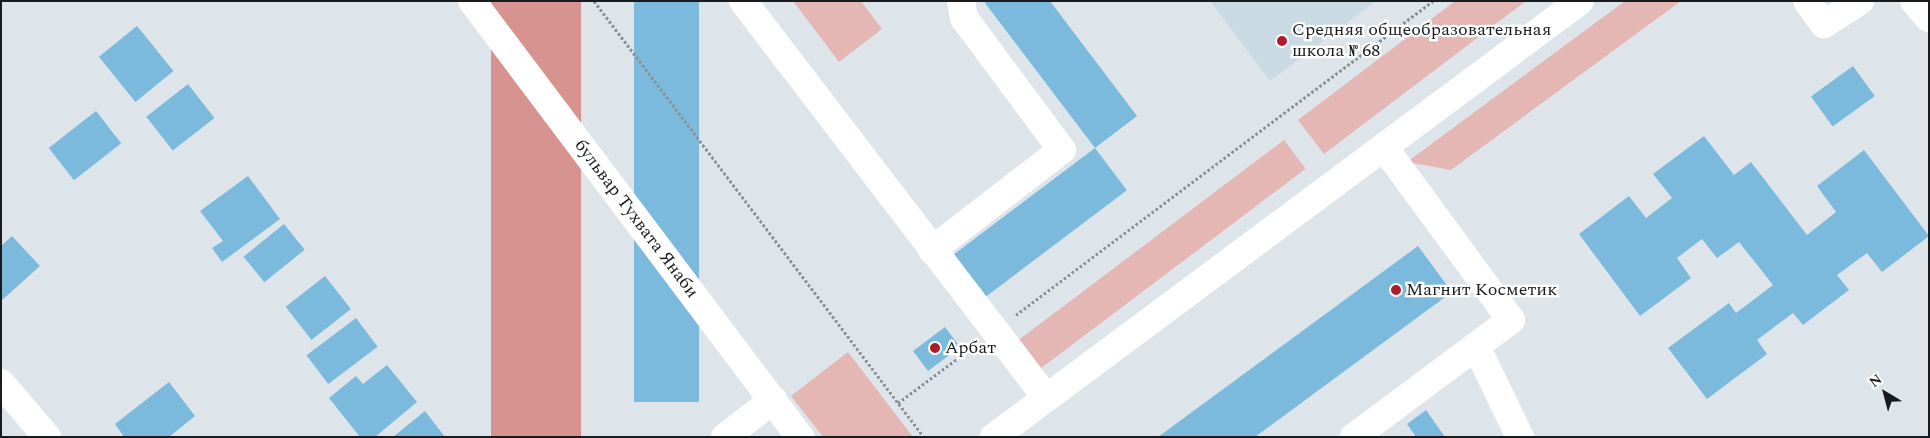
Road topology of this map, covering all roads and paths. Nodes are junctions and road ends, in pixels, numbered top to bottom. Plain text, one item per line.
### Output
1 (472, 1) edge
2 (594, 1) edge
3 (743, 1) edge
4 (961, 1) edge
5 (1433, 1) edge
6 (1580, 1) edge
7 (1807, 1) edge
8 (1860, 1) edge
9 (1914, 1) edge
10 (1929, 18) edge
11 (1384, 147) junction
12 (932, 250) junction
13 (994, 331) junction
14 (1476, 346) junction
15 (1, 383) edge
16 (1046, 398) junction
17 (773, 400) junction
18 (898, 403) junction
19 (48, 437) edge
20 (726, 437) edge
21 (800, 437) edge
22 (924, 437) edge
23 (994, 437) edge
24 (1354, 437) edge
25 (1520, 437) edge

1 - 17 street, бульвар Тухвата Янаби
2 - 18 path
3 - 12 street
4 - 12 street
5 - 13 path
6 - 11 street
7 - 8 street
9 - 10 street
11 - 14 street
11 - 16 street
12 - 13 street
13 - 16 street
13 - 18 path
14 - 24 street
14 - 25 street
15 - 19 street
16 - 23 street
17 - 20 street
17 - 21 street, бульвар Тухвата Янаби
18 - 22 path

